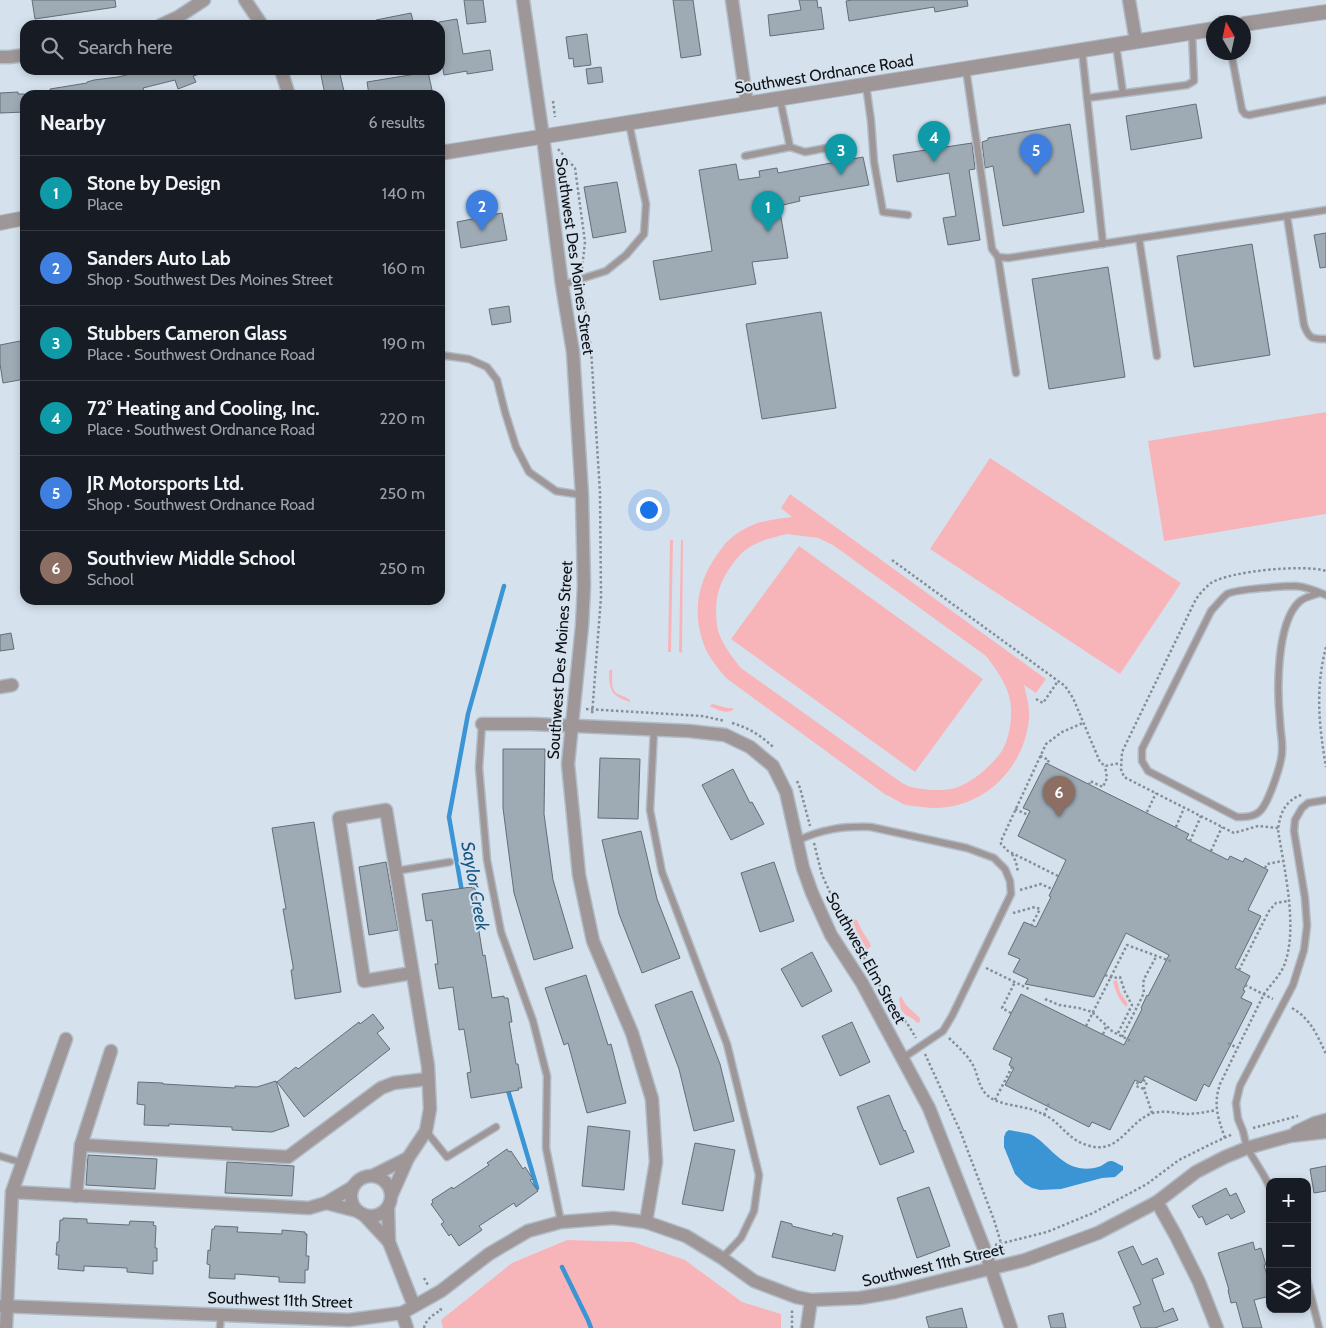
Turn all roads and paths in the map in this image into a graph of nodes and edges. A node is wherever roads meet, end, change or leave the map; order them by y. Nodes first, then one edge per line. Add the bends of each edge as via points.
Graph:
1 (204, 0) edge
2 (245, 0) edge
3 (523, 0) edge
4 (732, 0) edge
5 (1130, 0) edge
6 (1326, 12) edge
7 (172, 20) edge
8 (259, 20) edge
9 (1251, 23) edge
10 (1206, 30) edge
11 (1192, 32) junction
12 (1136, 41) junction
13 (1116, 44) junction
14 (1082, 50) junction
15 (20, 56) edge
16 (0, 57) edge
17 (1233, 60) edge
18 (966, 69) junction
19 (283, 75) edge
20 (866, 85) junction
21 (287, 90) edge
22 (1123, 93) junction
23 (1087, 98) junction
24 (780, 99) junction
25 (1326, 100) edge
26 (747, 104) junction
27 (629, 123) junction
28 (543, 137) junction
29 (837, 146) dead end
30 (790, 147) junction
31 (445, 152) edge
32 (745, 156) dead end
33 (1326, 210) edge
34 (908, 215) dead end
35 (1287, 216) junction
36 (20, 219) edge
37 (0, 222) edge
38 (1139, 238) junction
39 (1103, 244) junction
40 (998, 257) junction
41 (562, 286) junction
42 (1326, 339) edge
43 (445, 356) edge
44 (1156, 356) dead end
45 (1016, 373) dead end
46 (582, 495) junction
47 (892, 560) dead end
48 (1326, 571) edge
49 (1323, 594) edge
50 (1326, 647) edge
51 (1058, 681) junction
52 (1036, 698) dead end
53 (1083, 723) junction
54 (482, 724) joint
55 (572, 726) junction
56 (654, 730) junction
57 (1040, 756) junction
58 (1120, 763) junction
59 (1047, 764) dead end
60 (1105, 766) junction
61 (1326, 767) edge
62 (1089, 785) dead end
63 (1156, 793) junction
64 (1306, 794) dead end
65 (1326, 800) edge
66 (1184, 808) junction
67 (1015, 809) junction
68 (1147, 812) dead end
69 (1028, 815) dead end
70 (1201, 816) junction
71 (1176, 827) dead end
72 (1222, 827) junction
73 (1278, 828) junction
74 (797, 841) junction
75 (1190, 841) dead end
76 (1211, 851) dead end
77 (1283, 861) junction
78 (450, 862) dead end
79 (1265, 868) dead end
80 (396, 871) junction
81 (1058, 876) dead end
82 (1288, 901) junction
83 (1040, 909) junction
84 (1044, 911) dead end
85 (1007, 915) dead end
86 (1030, 928) dead end
87 (1116, 953) dead end
88 (1122, 956) junction
89 (1156, 956) junction
90 (1173, 962) dead end
91 (982, 966) dead end
92 (1240, 970) dead end
93 (412, 973) junction
94 (1105, 975) dead end
95 (1110, 977) junction
96 (1015, 982) junction
97 (1246, 985) dead end
98 (1031, 990) dead end
99 (1264, 994) junction
100 (1045, 999) dead end
101 (1273, 999) dead end
102 (1288, 1006) dead end
103 (1092, 1012) junction
104 (1011, 1013) dead end
105 (1086, 1026) dead end
106 (1106, 1027) junction
107 (1103, 1034) dead end
108 (1118, 1035) junction
109 (947, 1037) dead end
110 (1122, 1037) junction
111 (66, 1039) dead end
112 (1133, 1042) dead end
113 (1228, 1044) dead end
114 (1237, 1048) junction
115 (111, 1051) dead end
116 (1326, 1054) edge
117 (903, 1058) junction
118 (1012, 1067) dead end
119 (428, 1079) junction
120 (1143, 1080) dead end
121 (1138, 1082) dead end
122 (1144, 1089) junction
123 (995, 1100) junction
124 (1049, 1103) dead end
125 (1216, 1110) junction
126 (1152, 1113) junction
127 (1044, 1114) junction
128 (1298, 1115) dead end
129 (1326, 1120) edge
130 (496, 1127) dead end
131 (1243, 1130) junction
132 (426, 1131) junction
133 (1326, 1132) edge
134 (1290, 1136) junction
135 (1225, 1138) junction
136 (81, 1145) junction
137 (1247, 1148) junction
138 (0, 1156) edge
139 (408, 1158) junction
140 (22, 1163) junction
141 (374, 1175) junction
142 (1266, 1180) edge
143 (353, 1187) junction
144 (12, 1192) junction
145 (392, 1194) junction
146 (76, 1196) junction
147 (1157, 1202) junction
148 (326, 1203) junction
149 (388, 1208) junction
150 (360, 1213) junction
151 (561, 1222) junction
152 (646, 1222) junction
153 (389, 1242) junction
154 (984, 1248) junction
155 (722, 1258) junction
156 (991, 1268) junction
157 (1311, 1296) edge
158 (796, 1297) junction
159 (811, 1300) junction
160 (4, 1306) edge
161 (414, 1306) junction
162 (402, 1313) junction
163 (221, 1315) junction
164 (6, 1328) edge
165 (220, 1328) edge
166 (407, 1328) edge
167 (792, 1328) edge
168 (807, 1328) edge
169 (1011, 1328) edge
170 (1217, 1328) edge
171 (1319, 1328) edge

1 - 7 street
2 - 8 street
3 - 28 street, Southwest Des Moines Street
4 - 26 street
5 - 12 street
6 - 9 street
10 - 11 street, Southwest Ordnance Road
11 - 12 street, Southwest Ordnance Road
11 - 22 lane via 1194,81 1187,85
12 - 13 street, Southwest Ordnance Road
13 - 14 street, Southwest Ordnance Road
13 - 22 lane
14 - 18 street, Southwest Ordnance Road
14 - 23 lane
15 - 16 street
17 - 25 lane via 1245,114
18 - 20 street, Southwest Ordnance Road
18 - 40 lane via 992,249
19 - 21 street
20 - 24 street, Southwest Ordnance Road
20 - 34 lane via 874,162 884,212
22 - 23 lane
23 - 39 lane
24 - 26 street, Southwest Ordnance Road
24 - 30 lane
26 - 27 street, Southwest Ordnance Road
27 - 28 street, Southwest Ordnance Road
27 - 41 lane via 646,204 644,234 606,271
28 - 31 street, Southwest Ordnance Road
28 - 41 street, Southwest Des Moines Street
29 - 30 lane via 805,152
30 - 32 lane
33 - 35 lane
35 - 38 lane
35 - 42 lane via 1304,325 1308,335 1314,339
36 - 37 street
38 - 39 lane
38 - 44 lane
39 - 40 lane
40 - 45 lane
41 - 46 street, Southwest Des Moines Street via 573,352
43 - 46 lane via 469,359 487,367 496,380 516,447 529,472 556,491
46 - 55 street, Southwest Des Moines Street via 584,586
47 - 51 path
48 - 58 path via 1291,568 1241,573 1220,579 1204,589 1128,738
49 - 49 lane via 1297,586 1227,594 1211,611 1142,749 1142,761 1148,771 1237,817 1260,812 1277,775 1282,752 1279,719 1282,641 1291,614 1300,601
50 - 61 path via 1319,690
51 - 52 path via 1043,703
51 - 53 path via 1074,698
53 - 57 path via 1054,737
53 - 60 path via 1100,762
54 - 55 street, Southwest Elm Street
54 - 151 lane via 479,768 487,860 501,932 533,1020 547,1076 546,1148
55 - 56 street, Southwest Elm Street
55 - 152 street, Southwest Des Moines Street via 568,764 578,875 593,941 632,1033 652,1099 656,1162
56 - 74 street, Southwest Elm Street via 725,735 750,747 773,766 786,792
56 - 155 lane via 650,810 662,872 727,1044 759,1175 754,1211 741,1238
57 - 59 path via 1049,760
57 - 67 path
58 - 60 path
58 - 63 path via 1124,777
60 - 62 path via 1107,778 1103,787 1090,781
63 - 66 path
63 - 68 path
64 - 73 path via 1286,805
65 - 131 lane via 1308,803 1295,820 1307,926 1304,950 1293,985 1240,1086 1236,1103
66 - 70 path
66 - 71 path
67 - 69 path
67 - 81 path via 1001,844
70 - 72 path
70 - 75 path
72 - 73 path via 1234,833 1258,826
72 - 76 path
73 - 77 path
74 - 117 street, Southwest Elm Street via 812,893 831,934
74 - 117 lane via 832,828 870,827 967,848 994,858 1005,869 1011,894 952,1016 943,1031
77 - 79 path via 1267,864
77 - 82 path
78 - 80 lane
80 - 93 street
80 - 93 street via 386,810 338,818 364,981
82 - 92 path via 1276,903 1269,911
82 - 99 path via 1290,922 1285,964
83 - 84 path
83 - 85 path via 1035,907
83 - 86 path
87 - 88 path
88 - 89 path via 1127,944
88 - 95 path
89 - 90 path
89 - 110 path via 1144,979 1144,993
91 - 96 path
93 - 119 street
94 - 95 path
95 - 103 path
95 - 108 path via 1120,976 1132,1005
96 - 98 path
96 - 104 path via 1002,1008
97 - 99 path
99 - 101 path
99 - 114 path
100 - 103 path
102 - 116 path via 1315,1030
103 - 105 path
103 - 106 path
106 - 107 path
106 - 108 path
108 - 110 path
109 - 123 path via 970,1059 983,1091
110 - 112 path
111 - 140 street
113 - 114 path
114 - 125 path via 1222,1078
115 - 136 street
117 - 154 street, Southwest Elm Street via 929,1108
118 - 123 path
119 - 132 street via 430,1109
119 - 136 street via 381,1088 288,1157
120 - 122 path via 1147,1082
121 - 122 path via 1136,1086
122 - 126 path
123 - 127 path
124 - 127 path
125 - 126 path via 1187,1114
125 - 135 path
126 - 127 path via 1116,1141 1097,1147 1078,1142
128 - 131 path
129 - 134 street, Southwest 11th Street
130 - 132 lane via 447,1157
131 - 135 path
131 - 137 lane
132 - 139 street
133 - 134 street, Southwest 11th Street
134 - 137 street, Southwest 11th Street
135 - 154 path via 1179,1160 1147,1184 1094,1214 1047,1232
136 - 146 street
137 - 142 lane
137 - 147 street, Southwest 11th Street via 1196,1172
138 - 140 lane
139 - 141 street
139 - 145 street
140 - 144 street
141 - 143 street via 362,1178
141 - 145 street via 386,1181
143 - 148 street
143 - 150 street via 351,1200
144 - 146 street
144 - 160 street
145 - 149 street
146 - 148 street via 308,1208
147 - 156 street, Southwest 11th Street via 1098,1233 1025,1260
147 - 170 street via 1199,1282
148 - 150 street
149 - 150 street via 377,1216
149 - 153 street
150 - 153 street
151 - 152 street, Southwest 11th Street via 613,1218
151 - 161 street, Southwest 11th Street via 528,1231
152 - 155 street, Southwest 11th Street via 686,1236
153 - 161 street
154 - 156 street, Southwest Elm Street
155 - 158 street, Southwest 11th Street via 754,1281
156 - 159 street, Southwest 11th Street via 895,1292 860,1298
156 - 169 street, Southwest Elm Street
157 - 171 lane
158 - 159 street, Southwest 11th Street
158 - 167 path via 791,1311
159 - 168 street
160 - 163 street, Southwest 11th Street
160 - 164 street
161 - 162 street, Southwest 11th Street
162 - 163 street, Southwest 11th Street via 349,1320
162 - 166 street
163 - 165 lane

